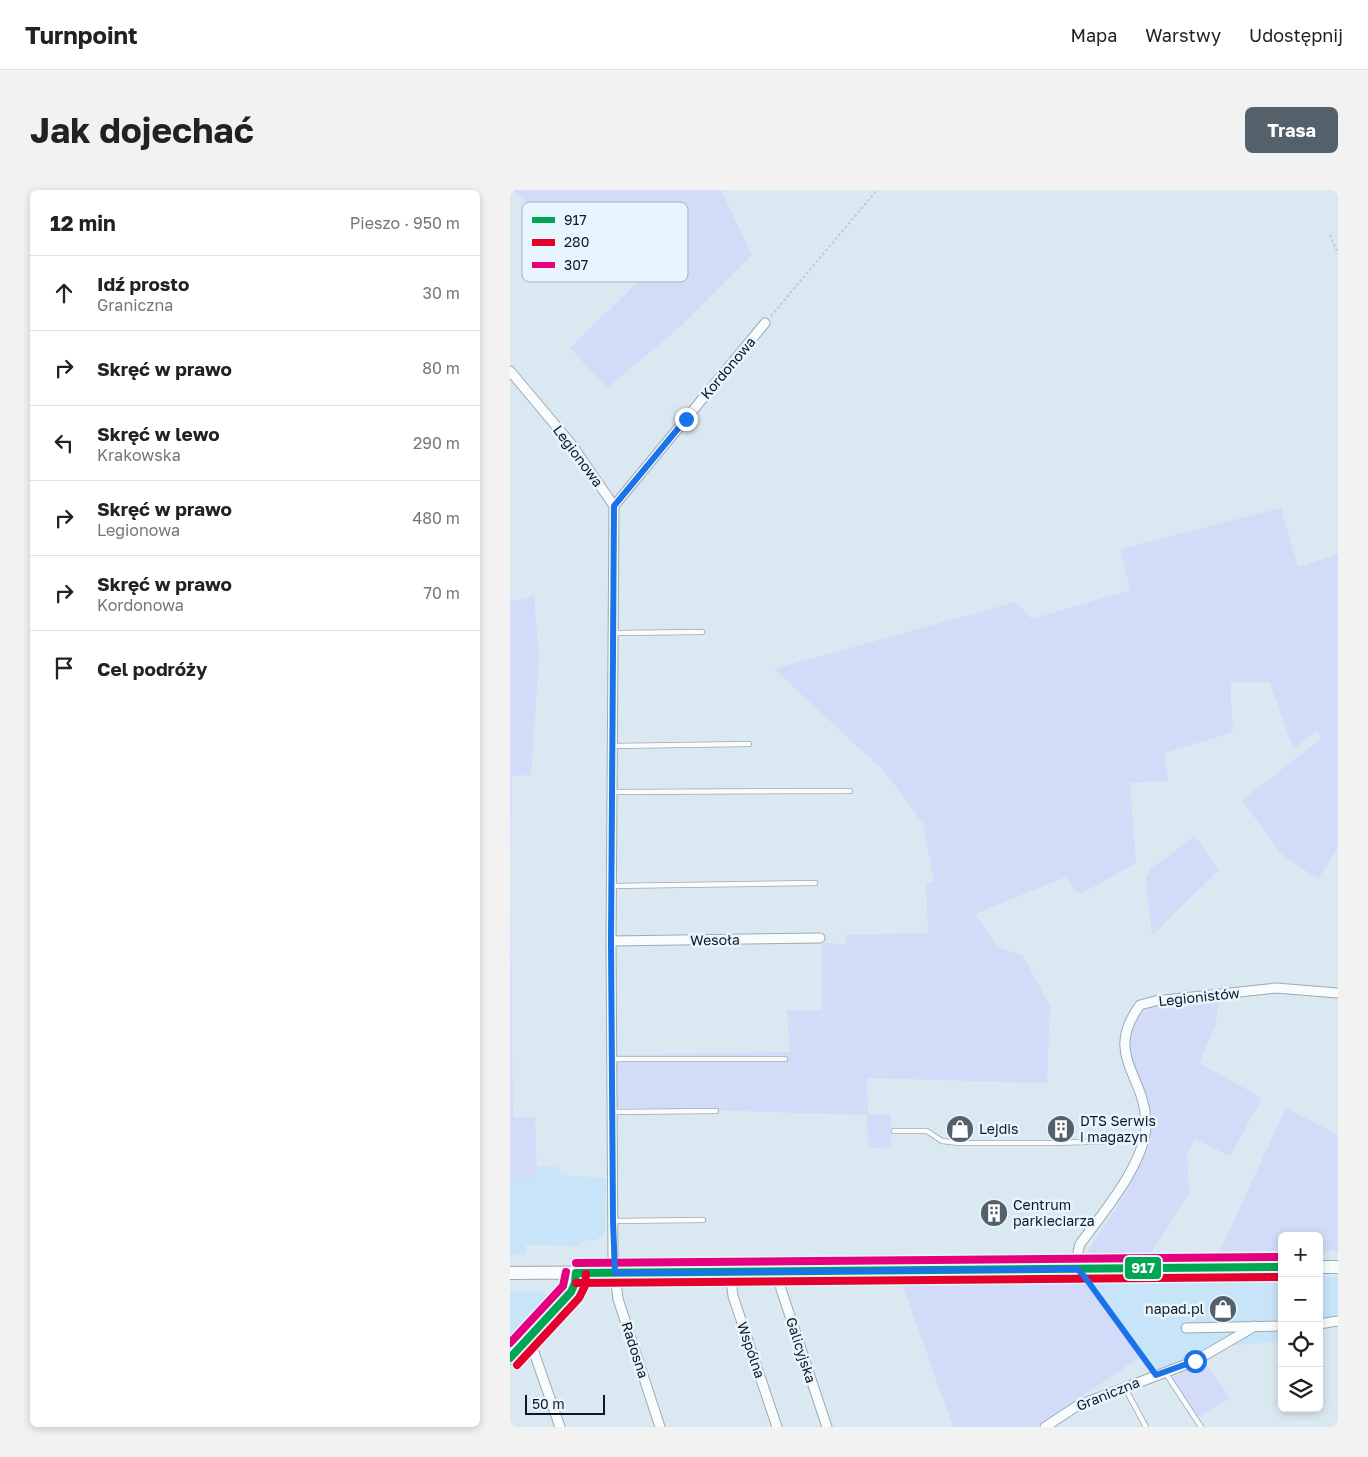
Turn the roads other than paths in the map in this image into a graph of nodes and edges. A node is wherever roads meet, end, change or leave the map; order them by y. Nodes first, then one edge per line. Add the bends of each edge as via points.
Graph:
1 (765, 323) road end
2 (510, 371) edge
3 (614, 506) junction
4 (702, 632) dead end
5 (613, 633) junction
6 (749, 744) dead end
7 (612, 746) junction
8 (850, 791) dead end
9 (612, 792) junction
10 (815, 883) dead end
11 (612, 886) junction
12 (820, 938) dead end
13 (611, 941) junction
14 (1338, 994) edge
15 (611, 1059) junction
16 (785, 1059) dead end
17 (716, 1110) dead end
18 (612, 1112) junction
19 (894, 1131) dead end
20 (1143, 1140) junction
21 (703, 1220) dead end
22 (613, 1221) junction
23 (1278, 1267) edge
24 (1323, 1267) edge
25 (1338, 1267) edge
26 (1077, 1269) junction
27 (730, 1272) junction
28 (779, 1272) junction
29 (510, 1273) edge
30 (576, 1273) junction
31 (615, 1273) junction
32 (1338, 1321) edge
33 (1323, 1323) edge
34 (1255, 1326) junction
35 (1278, 1326) edge
36 (1186, 1328) dead end
37 (529, 1338) junction
38 (510, 1358) edge
39 (1161, 1374) junction
40 (1124, 1387) junction
41 (560, 1427) edge
42 (660, 1427) edge
43 (777, 1427) edge
44 (827, 1427) edge
45 (1045, 1427) edge
46 (1146, 1427) edge
47 (1201, 1427) edge

1 - 3 street, Kordonowa
2 - 3 street, Legionowa via 572,445
3 - 5 street
4 - 5 lane
5 - 7 street
6 - 7 lane
7 - 9 street
8 - 9 lane
9 - 11 street
10 - 11 lane
11 - 13 street
12 - 13 street, Wesoła
13 - 15 street
14 - 20 street, Legionistów via 1276,988 1140,1005 1127,1027 1125,1044 1130,1072 1143,1098 1146,1120
15 - 16 lane
15 - 18 street
17 - 18 lane
18 - 22 street
19 - 20 lane via 927,1131 942,1141 959,1143
20 - 26 street, Legionistów via 1139,1156 1120,1188 1080,1244
21 - 22 lane
22 - 31 street
23 - 26 main road
24 - 25 main road
26 - 28 main road
27 - 28 main road
27 - 31 main road
27 - 43 street, Wspólna via 733,1296
28 - 44 street, Galicyjska via 781,1289
29 - 30 main road
30 - 31 main road
30 - 37 main road via 572,1292
31 - 42 street, Radosna via 618,1299
32 - 33 street
34 - 35 street
34 - 36 street
34 - 39 street, Graniczna via 1214,1351
37 - 38 main road
37 - 41 street
39 - 40 street, Graniczna
39 - 47 lane
40 - 45 street, Graniczna via 1077,1406
40 - 46 lane

